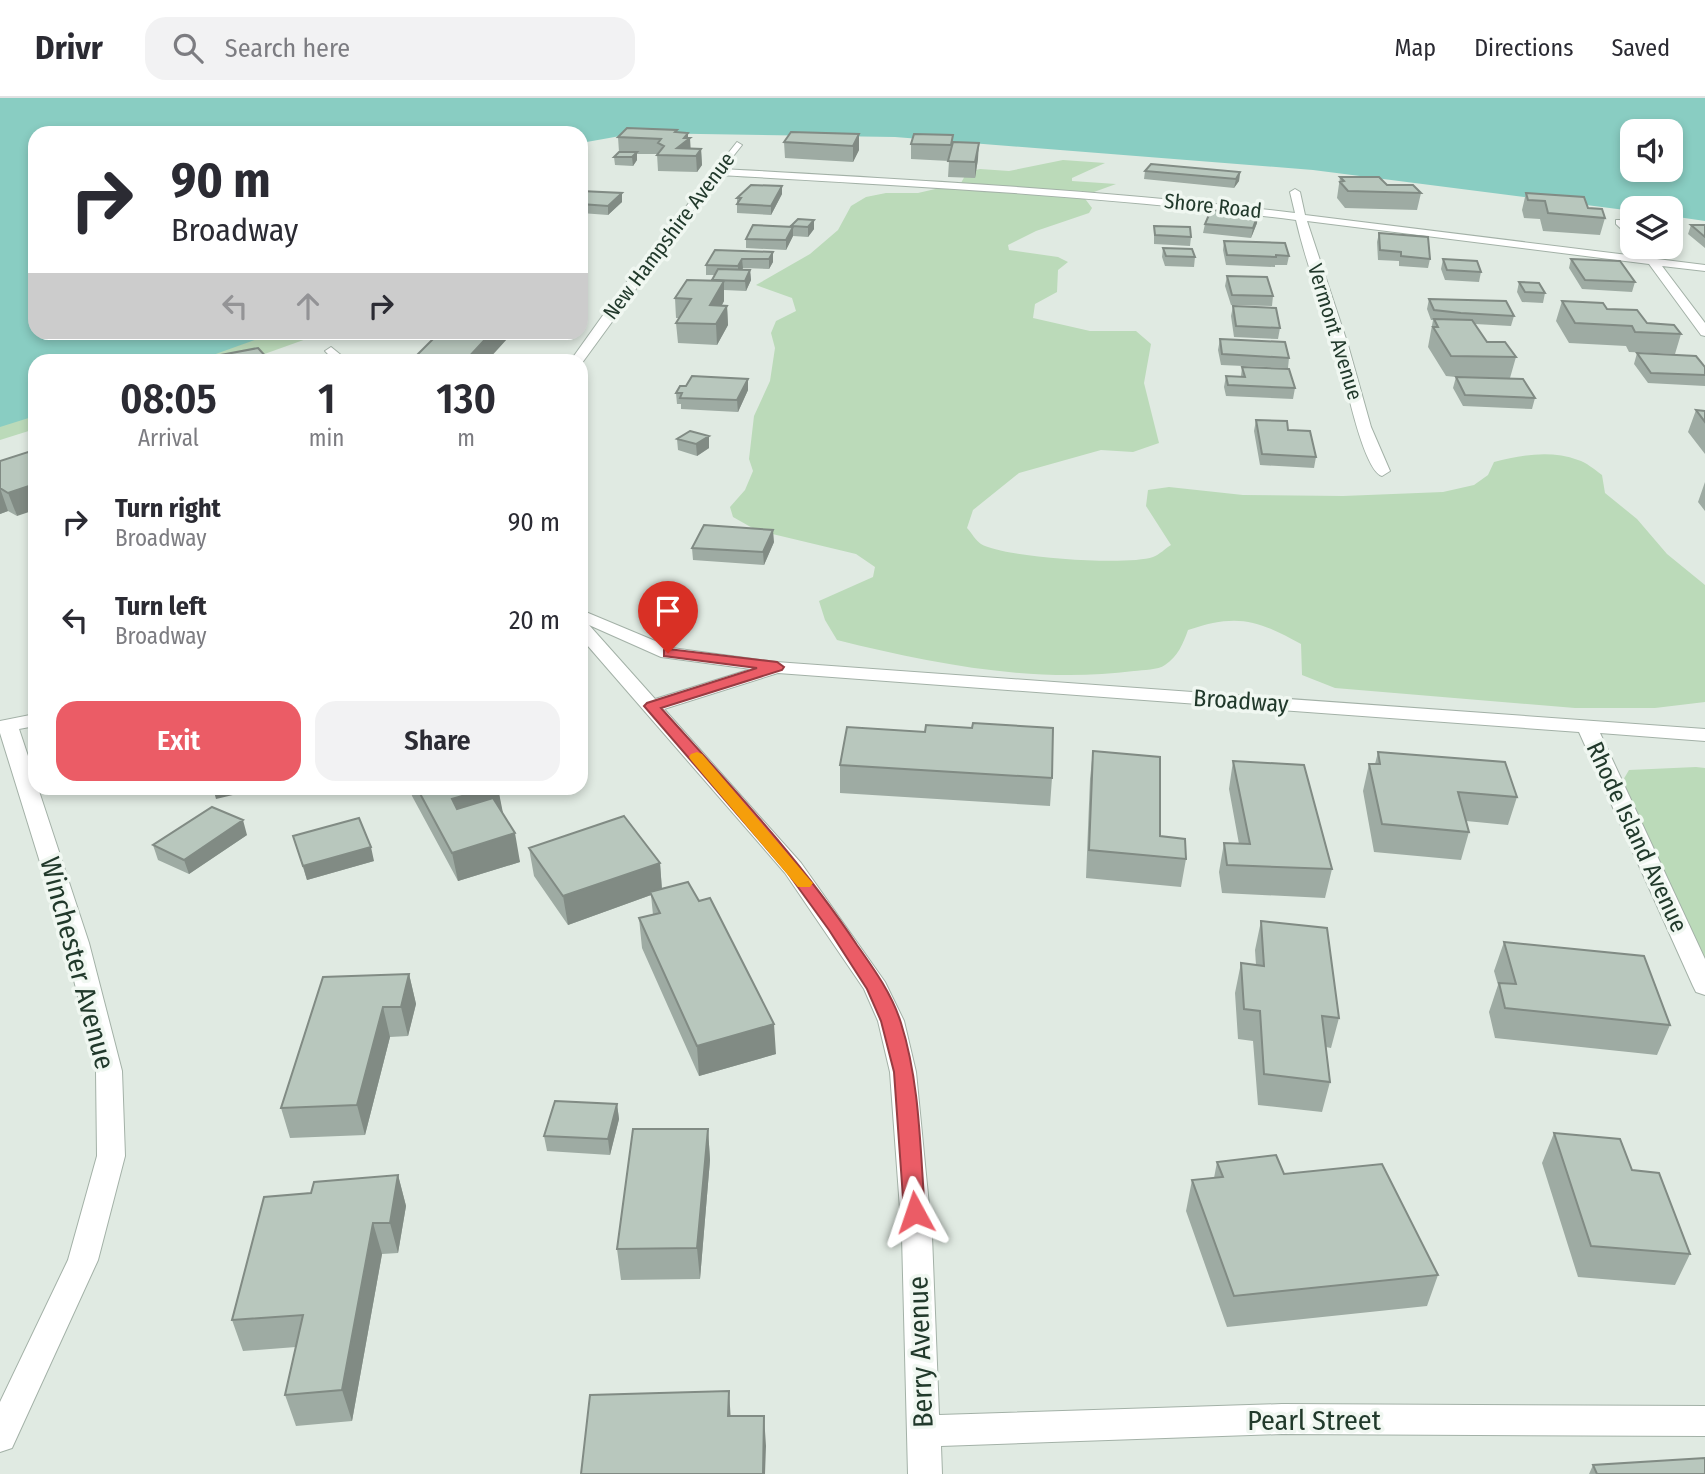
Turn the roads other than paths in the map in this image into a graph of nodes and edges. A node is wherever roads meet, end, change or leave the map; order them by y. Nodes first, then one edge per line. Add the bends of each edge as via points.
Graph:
1 (737, 145) dead end
2 (719, 173) junction
3 (1295, 192) dead end
4 (1302, 216) junction
5 (1653, 261) junction
6 (1705, 268) edge
7 (1705, 332) edge
8 (581, 354) edge
9 (1382, 471) dead end
10 (588, 618) edge
11 (588, 635) edge
12 (777, 667) junction
13 (652, 706) junction
14 (28, 721) edge
15 (4, 726) edge
16 (1587, 727) junction
17 (1705, 735) edge
18 (1705, 986) edge
19 (1705, 1421) edge
20 (923, 1431) junction
21 (0, 1437) edge
22 (925, 1474) edge

1 - 2 street, New Hampshire Avenue
2 - 4 street, Shore Road via 1038,190
2 - 8 street, New Hampshire Avenue
3 - 4 street, Vermont Avenue
4 - 5 street, Shore Road
4 - 9 street, Vermont Avenue via 1364,427
5 - 6 street, Shore Road
5 - 7 street
10 - 12 street, Broadway via 668,653
11 - 13 street, Berry Avenue
12 - 13 street, Broadway
12 - 16 street, Broadway
13 - 20 street, Berry Avenue via 793,868 876,988 891,1021 904,1072 916,1222
14 - 15 street
15 - 21 street, Winchester Avenue via 77,943 110,1071 111,1156 83,1260
16 - 17 street, Broadway
16 - 18 street, Rhode Island Avenue
19 - 20 street, Pearl Street via 1282,1419
20 - 22 street, Berry Avenue

